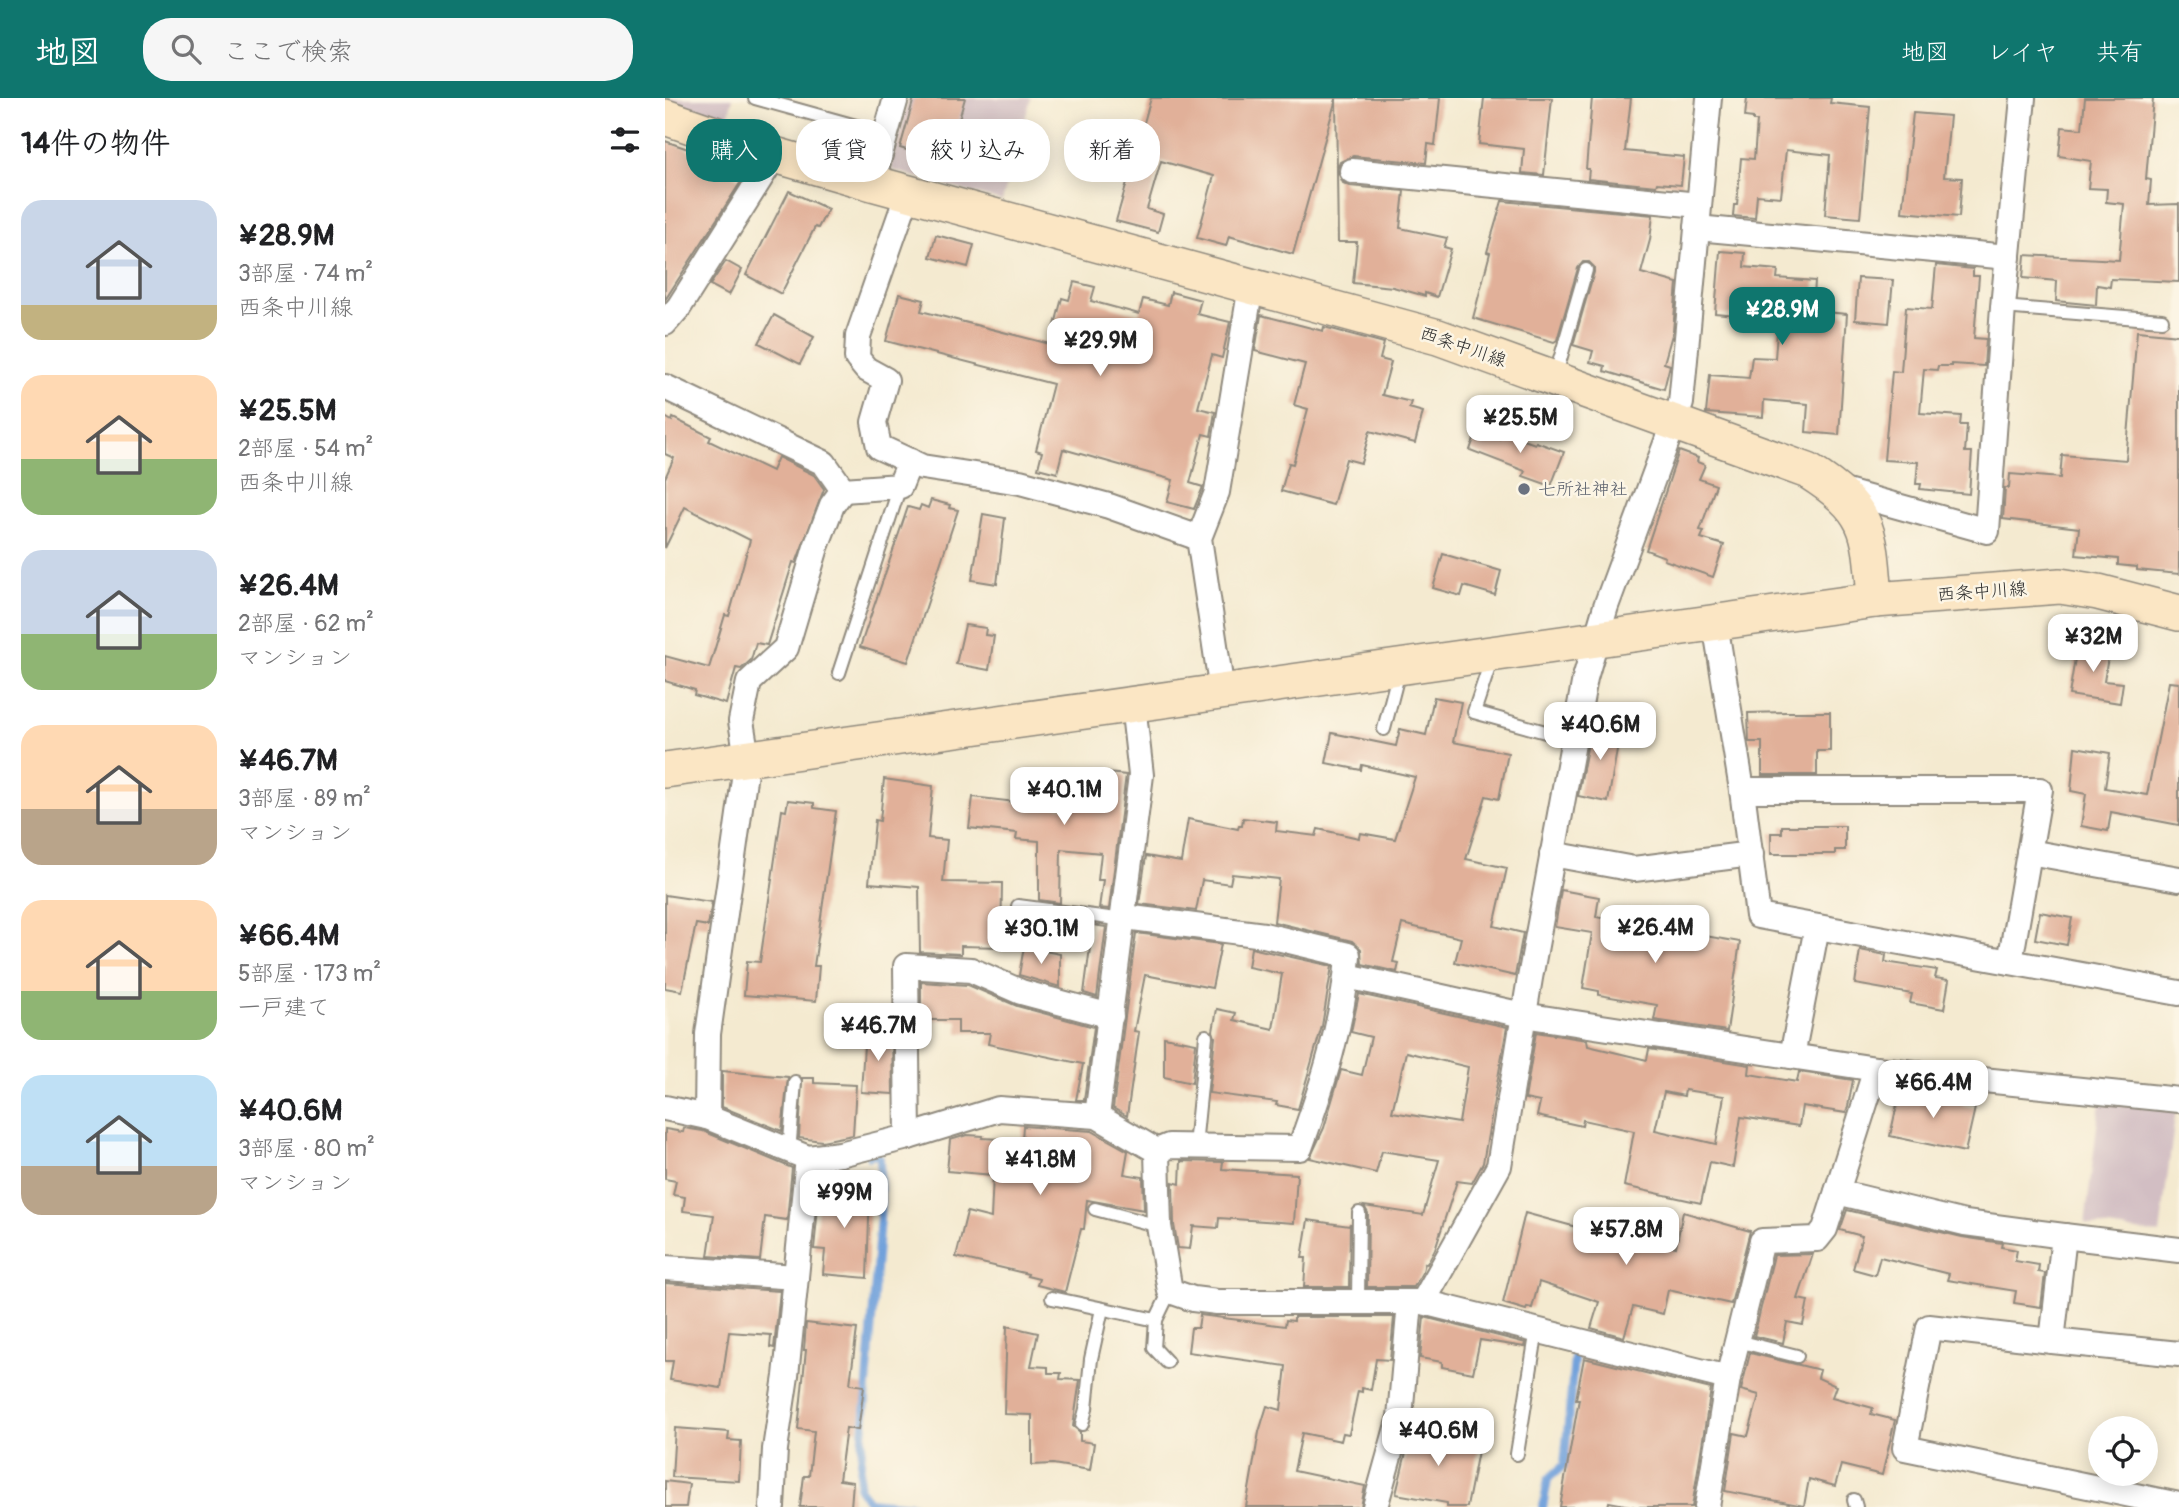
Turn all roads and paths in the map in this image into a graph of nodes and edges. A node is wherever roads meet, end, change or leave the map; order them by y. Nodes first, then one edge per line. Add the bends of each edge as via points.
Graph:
1 (755, 98) edge
2 (896, 98) edge
3 (1709, 98) edge
4 (2023, 98) edge
5 (669, 115) edge
6 (831, 119) edge
7 (890, 119) edge
8 (686, 121) edge
9 (782, 157) edge
10 (1352, 171) dead end
11 (758, 182) edge
12 (872, 183) joint
13 (908, 193) junction
14 (1698, 217) junction
15 (2008, 257) junction
16 (1586, 270) dead end
17 (1251, 286) junction
18 (2003, 307) junction
19 (2162, 320) dead end
20 (665, 323) edge
21 (1554, 379) junction
22 (665, 387) edge
23 (1674, 423) junction
24 (909, 461) junction
25 (899, 486) junction
26 (1836, 489) junction
27 (843, 490) junction
28 (1199, 538) junction
29 (1875, 600) junction
30 (2179, 613) edge
31 (1715, 623) junction
32 (1597, 638) junction
33 (1493, 654) junction
34 (1400, 667) junction
35 (839, 673) dead end
36 (1222, 692) junction
37 (1133, 704) junction
38 (1384, 729) dead end
39 (1574, 740) junction
40 (747, 758) junction
41 (665, 770) edge
42 (1742, 790) junction
43 (2029, 852) junction
44 (1552, 854) junction
45 (1751, 854) junction
46 (2179, 880) edge
47 (1018, 906) dead end
48 (1124, 918) junction
49 (1817, 927) junction
50 (2010, 962) junction
51 (1347, 976) junction
52 (2179, 993) edge
53 (1523, 1015) junction
54 (1111, 1016) junction
55 (1206, 1036) dead end
56 (1792, 1056) junction
57 (1876, 1069) junction
58 (795, 1083) dead end
59 (2179, 1100) edge
60 (665, 1108) edge
61 (1097, 1116) junction
62 (707, 1117) junction
63 (908, 1137) junction
64 (1195, 1146) junction
65 (1157, 1151) junction
66 (798, 1155) junction
67 (1837, 1192) junction
68 (1095, 1209) dead end
69 (1359, 1213) dead end
70 (1159, 1226) junction
71 (2064, 1236) junction
72 (2179, 1250) edge
73 (665, 1268) edge
74 (796, 1277) junction
75 (1170, 1291) junction
76 (1052, 1298) dead end
77 (1358, 1300) junction
78 (1416, 1302) junction
79 (1102, 1309) junction
80 (1156, 1320) junction
81 (1537, 1329) junction
82 (1738, 1341) junction
83 (2052, 1341) junction
84 (2179, 1354) edge
85 (1797, 1356) dead end
86 (1167, 1362) dead end
87 (1728, 1378) junction
88 (1400, 1418) junction
89 (1082, 1424) dead end
90 (1480, 1431) dead end
91 (1517, 1454) dead end
92 (2179, 1504) edge
93 (772, 1507) edge
94 (1375, 1507) edge
95 (1707, 1507) edge

1 - 6 lane
2 - 7 street
3 - 14 street
4 - 15 street
5 - 8 main road, 西条中川線
9 - 12 main road, 西条中川線
10 - 14 street
11 - 20 street
12 - 13 main road, 西条中川線
13 - 17 main road, 西条中川線
13 - 24 street via 858,336 857,358 886,380 874,422 879,447
14 - 15 street
14 - 23 street via 1681,403
15 - 18 street
16 - 21 lane
17 - 21 main road, 西条中川線 via 1438,337
17 - 28 street via 1217,492
18 - 19 lane
18 - 26 street via 1987,531
21 - 23 main road, 西条中川線
22 - 27 street via 824,463
23 - 26 main road, 西条中川線 via 1808,471
23 - 32 street
24 - 25 street
24 - 28 street via 1097,502
25 - 27 street
25 - 35 lane
26 - 29 main road, 西条中川線 via 1861,517 1871,548
27 - 40 street via 832,505 786,648 749,682 741,721
28 - 36 street
29 - 30 main road, 西条中川線 via 2060,586
29 - 31 main road
31 - 32 main road
31 - 42 street
32 - 33 main road
32 - 39 street
33 - 34 main road
33 - 39 lane via 1474,712
34 - 36 main road
34 - 38 lane
36 - 37 main road
37 - 40 main road
37 - 48 street via 1142,775
39 - 44 street
40 - 41 main road
40 - 62 street via 708,1034
42 - 43 street via 2040,790
42 - 45 street
43 - 46 street
43 - 50 street
44 - 45 street via 1634,869
44 - 53 street
45 - 49 street via 1758,916
47 - 48 lane
48 - 51 street via 1264,935 1348,955
48 - 54 street
49 - 50 street
49 - 56 street
50 - 52 street
51 - 53 street
51 - 64 street via 1324,1083 1300,1148
53 - 56 street
53 - 78 street via 1499,1166
54 - 61 street
54 - 63 street via 1021,992 971,970 907,966
55 - 64 lane
56 - 57 street
57 - 59 street
57 - 67 street
58 - 66 lane
60 - 62 street
61 - 63 street via 999,1109
61 - 65 street
62 - 66 street
63 - 66 street via 840,1154
64 - 65 street
65 - 70 street
66 - 74 street
67 - 71 street via 1965,1223
67 - 82 street via 1817,1239 1762,1241
68 - 70 lane
69 - 77 lane
70 - 75 street
71 - 72 street
71 - 83 street
73 - 74 street
74 - 93 street
75 - 77 street via 1217,1302
75 - 80 lane
76 - 79 lane
77 - 78 street
78 - 81 street
78 - 88 street
79 - 80 lane
79 - 89 lane
80 - 86 lane via 1154,1348
81 - 87 street
81 - 91 lane
82 - 85 lane
82 - 87 street
83 - 84 street
83 - 92 street via 1929,1327 1905,1448
87 - 95 street
88 - 90 lane
88 - 94 street

